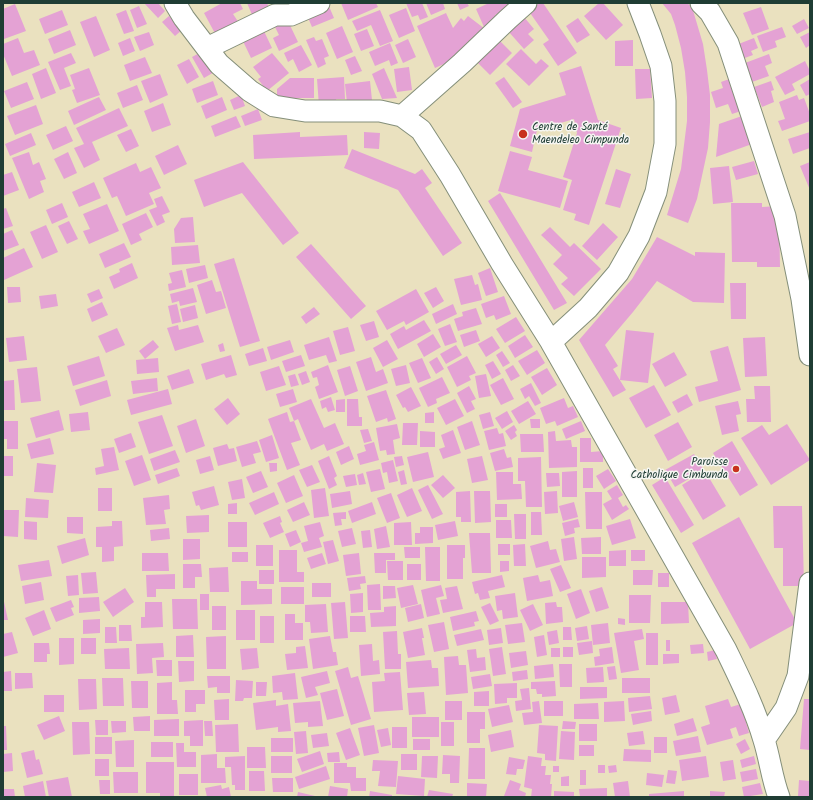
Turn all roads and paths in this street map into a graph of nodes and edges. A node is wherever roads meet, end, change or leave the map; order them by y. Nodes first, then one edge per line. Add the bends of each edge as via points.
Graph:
1 (175, 3) edge
2 (319, 3) edge
3 (526, 3) edge
4 (638, 3) edge
5 (701, 3) edge
6 (207, 48) junction
7 (402, 116) junction
8 (551, 342) junction
9 (810, 355) edge
10 (810, 583) edge
11 (764, 740) junction
12 (779, 797) edge

1 - 6 street
2 - 6 street via 291,15 275,15
3 - 7 street
4 - 8 street via 661,66 665,101 665,144 656,192 639,236 618,273 588,308
5 - 9 street via 710,12 728,43 783,209 802,299
6 - 7 street via 219,64 250,91 274,106 304,111 380,112
7 - 8 street via 420,130 450,175
8 - 11 street via 726,650 746,691
10 - 11 street via 798,676 786,708
11 - 12 street

